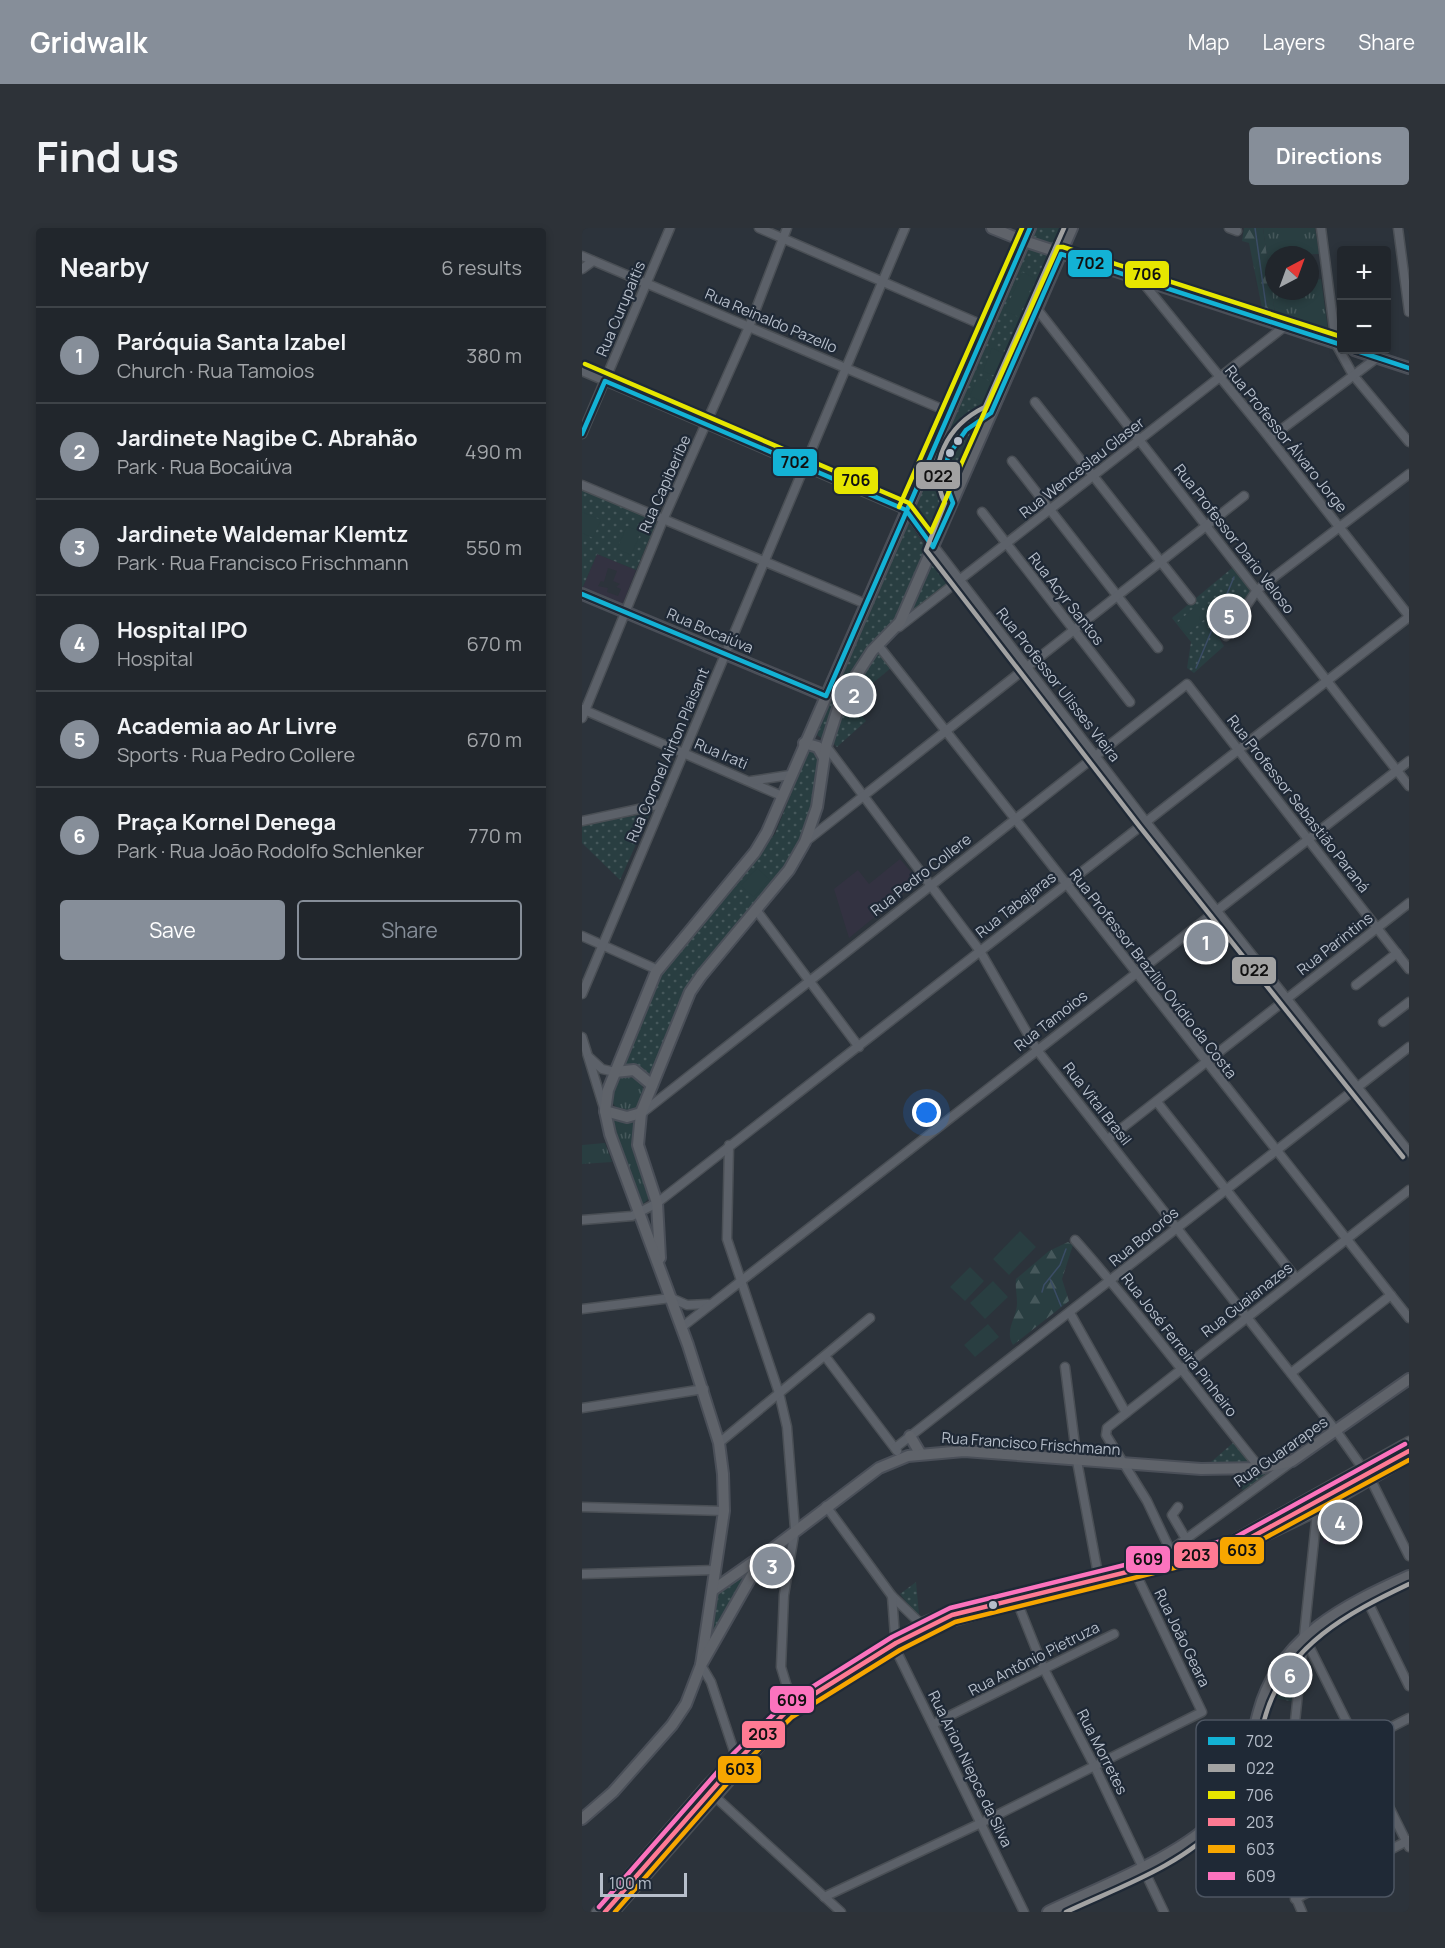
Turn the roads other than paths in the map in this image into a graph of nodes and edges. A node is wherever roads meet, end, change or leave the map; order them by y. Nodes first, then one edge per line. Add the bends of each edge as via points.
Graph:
1 (670, 228) edge
2 (759, 228) edge
3 (787, 228) edge
4 (905, 228) edge
5 (992, 228) edge
6 (1030, 228) edge
7 (1072, 228) edge
8 (1321, 228) edge
9 (1398, 228) edge
10 (783, 238) junction
11 (1024, 241) junction
12 (1405, 253) edge
13 (1061, 254) junction
14 (582, 256) edge
15 (594, 261) junction
16 (582, 269) edge
17 (1140, 279) junction
18 (883, 281) junction
19 (646, 283) junction
20 (1037, 309) junction
21 (1409, 312) edge
22 (749, 327) junction
23 (987, 327) junction
24 (1284, 327) junction
25 (1337, 331) edge
26 (1337, 343) edge
27 (1344, 354) edge
28 (1368, 354) edge
29 (1378, 357) junction
30 (847, 368) junction
31 (1409, 368) edge
32 (582, 371) edge
33 (1353, 375) junction
34 (1220, 378) junction
35 (605, 381) junction
36 (1035, 402) dead end
37 (950, 412) junction
38 (707, 424) junction
39 (582, 434) edge
40 (1270, 438) junction
41 (1139, 440) junction
42 (1409, 442) edge
43 (1012, 461) dead end
44 (806, 466) junction
45 (1409, 474) edge
46 (1093, 477) junction
47 (582, 485) edge
48 (1244, 496) dead end
49 (906, 510) junction
50 (1050, 510) junction
51 (982, 512) dead end
52 (663, 520) junction
53 (1207, 527) junction
54 (1340, 527) junction
55 (1007, 545) junction
56 (933, 547) junction
57 (765, 561) junction
58 (1161, 563) junction
59 (960, 582) junction
60 (1257, 590) junction
61 (582, 594) edge
62 (1117, 597) junction
63 (1191, 600) dead end
64 (866, 604) junction
65 (625, 612) junction
66 (1409, 617) edge
67 (896, 629) junction
68 (1073, 632) junction
69 (1226, 636) dead end
70 (878, 645) junction
71 (1158, 648) dead end
72 (725, 654) junction
73 (1028, 667) junction
74 (1327, 680) junction
75 (1187, 684) joint
76 (826, 696) junction
77 (1130, 702) dead end
78 (583, 713) edge
79 (812, 728) junction
80 (946, 732) junction
81 (804, 743) junction
82 (1239, 749) junction
83 (824, 751) junction
84 (684, 752) junction
85 (1094, 754) junction
86 (1409, 761) edge
87 (1397, 770) junction
88 (790, 775) junction
89 (751, 781) junction
90 (1409, 786) edge
91 (782, 796) junction
92 (864, 796) junction
93 (662, 804) junction
94 (1015, 818) junction
95 (582, 821) edge
96 (1146, 822) junction
97 (1309, 839) junction
98 (805, 842) junction
99 (931, 884) junction
100 (1066, 884) junction
101 (1409, 903) edge
102 (1216, 910) junction
103 (757, 911) junction
104 (1377, 928) junction
105 (582, 936) edge
106 (602, 945) junction
107 (980, 951) junction
108 (1397, 953) junction
109 (1409, 969) edge
110 (658, 970) junction
111 (1135, 973) junction
112 (808, 981) junction
113 (1356, 984) dead end
114 (582, 994) edge
115 (1288, 998) junction
116 (1409, 1002) edge
117 (1383, 1022) dead end
118 (582, 1037) edge
119 (859, 1047) junction
120 (1409, 1047) edge
121 (1037, 1050) junction
122 (588, 1055) junction
123 (1206, 1063) junction
124 (615, 1072) junction
125 (652, 1085) junction
126 (1358, 1086) junction
127 (671, 1088) junction
128 (1157, 1102) junction
129 (605, 1111) junction
130 (641, 1113) junction
131 (1108, 1139) junction
132 (729, 1145) junction
133 (1276, 1152) junction
134 (1409, 1152) edge
135 (1228, 1190) junction
136 (1409, 1190) edge
137 (657, 1203) junction
138 (639, 1213) junction
139 (582, 1220) edge
140 (1177, 1227) junction
141 (1347, 1239) junction
142 (1075, 1240) dead end
143 (661, 1270) junction
144 (1296, 1278) junction
145 (739, 1281) junction
146 (1112, 1281) junction
147 (1391, 1295) junction
148 (671, 1298) junction
149 (710, 1304) junction
150 (582, 1309) edge
151 (1070, 1312) junction
152 (1247, 1317) junction
153 (870, 1318) dead end
154 (1409, 1318) edge
155 (682, 1327) junction
156 (825, 1356) junction
157 (1065, 1367) dead end
158 (1180, 1370) junction
159 (1291, 1373) junction
160 (1409, 1379) edge
161 (704, 1389) junction
162 (779, 1393) junction
163 (582, 1408) edge
164 (1126, 1413) junction
165 (1337, 1432) junction
166 (910, 1436) junction
167 (1409, 1441) edge
168 (719, 1443) junction
169 (897, 1453) junction
170 (920, 1453) junction
171 (1409, 1458) edge
172 (1077, 1461) junction
173 (1292, 1461) junction
174 (1123, 1465) junction
175 (1363, 1467) junction
176 (1260, 1468) junction
177 (1371, 1480) junction
178 (826, 1506) junction
179 (582, 1507) edge
180 (1178, 1507) dead end
181 (724, 1511) junction
182 (1317, 1512) junction
183 (795, 1529) junction
184 (1186, 1539) junction
185 (1172, 1553) junction
186 (763, 1556) junction
187 (1409, 1556) edge
188 (715, 1570) junction
189 (582, 1574) edge
190 (1098, 1574) junction
191 (1137, 1576) junction
192 (1409, 1576) edge
193 (713, 1590) junction
194 (892, 1596) junction
195 (1365, 1596) junction
196 (1018, 1604) junction
197 (920, 1623) junction
198 (1114, 1634) dead end
199 (1304, 1636) junction
200 (896, 1637) junction
201 (896, 1650) junction
202 (701, 1665) junction
203 (1044, 1669) junction
204 (1409, 1686) edge
205 (791, 1700) junction
206 (1409, 1718) edge
207 (1258, 1720) edge
208 (1295, 1720) edge
209 (1346, 1720) edge
210 (933, 1725) junction
211 (1394, 1726) edge
212 (735, 1754) junction
213 (1094, 1765) junction
214 (706, 1785) junction
215 (715, 1797) junction
216 (694, 1799) junction
217 (707, 1806) junction
218 (1394, 1815) edge
219 (582, 1819) edge
220 (981, 1823) junction
221 (1196, 1837) edge
222 (1408, 1843) edge
223 (1394, 1850) edge
224 (1143, 1866) junction
225 (824, 1897) junction
226 (1299, 1897) edge
227 (1295, 1899) joint
228 (596, 1912) edge
229 (615, 1912) edge
230 (841, 1912) edge
231 (1024, 1912) edge
232 (1048, 1912) edge
233 (1164, 1912) edge
234 (1302, 1912) edge

1 - 19 street, Rua Curupaitis
2 - 10 street
3 - 10 street, Rua Capiberibe
4 - 18 street, Rua Coronel Airton Plaisant
5 - 11 main road
6 - 11 main road
7 - 13 main road
8 - 25 street
9 - 12 street
10 - 18 street
10 - 22 street, Rua Capiberibe
11 - 13 main road
11 - 23 main road
12 - 21 street
13 - 17 main road
13 - 20 main road
14 - 15 street, Rua Reinaldo Pazello
15 - 16 street
15 - 19 street, Rua Reinaldo Pazello
17 - 24 main road
17 - 34 street, Rua Professor Álvaro Jorge
18 - 23 street
18 - 30 street, Rua Coronel Airton Plaisant
19 - 22 street, Rua Reinaldo Pazello
19 - 35 street, Rua Curupaitis
20 - 41 street, Rua Professor Dario Veloso
20 - 56 main road
22 - 30 street, Rua Reinaldo Pazello
22 - 38 street, Rua Capiberibe
23 - 37 main road
24 - 26 main road
24 - 34 street, Rua Wenceslau Glaser
27 - 33 street
28 - 29 main road
29 - 31 main road
29 - 33 street
30 - 37 street, Rua Reinaldo Pazello
30 - 44 street, Rua Coronel Airton Plaisant
32 - 35 street
33 - 40 street
33 - 42 street
34 - 40 street, Rua Professor Álvaro Jorge
34 - 41 street, Rua Wenceslau Glaser
35 - 38 street
35 - 39 street, Rua Curupaitis
36 - 46 street
37 - 49 main road
38 - 44 street
38 - 52 street, Rua Capiberibe
40 - 54 street, Rua Professor Álvaro Jorge
41 - 46 street, Rua Wenceslau Glaser
41 - 53 street, Rua Professor Dario Veloso
43 - 50 street
44 - 49 street
44 - 57 street, Rua Coronel Airton Plaisant
45 - 54 street
46 - 50 street, Rua Wenceslau Glaser
46 - 58 street
47 - 52 street
48 - 53 street
49 - 56 street, Rua Professor Ulisses Vieira
49 - 64 main road
50 - 55 street, Rua Wenceslau Glaser
50 - 62 street
51 - 55 street, Rua Acyr Santos
52 - 57 street
52 - 65 street, Rua Capiberibe
53 - 58 street
53 - 60 street, Rua Professor Dario Veloso
54 - 60 street
54 - 66 street, Rua Professor Álvaro Jorge
55 - 59 street, Rua Wenceslau Glaser
55 - 68 street, Rua Acyr Santos
56 - 59 street, Rua Professor Ulisses Vieira
56 - 67 main road
57 - 64 street
57 - 72 street, Rua Coronel Airton Plaisant
58 - 62 street
58 - 63 street
59 - 67 street, Rua Wenceslau Glaser
59 - 73 street, Rua Professor Ulisses Vieira
60 - 69 street
60 - 74 street, Rua Professor Dario Veloso
61 - 65 main road, Rua Bocaiúva
62 - 68 street
62 - 71 street
64 - 76 main road
65 - 72 main road, Rua Bocaiúva
65 - 78 street, Rua Capiberibe
66 - 74 street, Rua Tabajaras
67 - 70 main road
68 - 73 street
68 - 77 street, Rua Acyr Santos
70 - 80 street, Rua Professor Brazílio Ovídio da Costa
70 - 83 main road via 841,699
72 - 76 main road, Rua Bocaiúva
72 - 84 street, Rua Coronel Airton Plaisant
73 - 80 street
73 - 85 street, Rua Professor Ulisses Vieira
74 - 82 street, Rua Tabajaras
74 - 87 street, Rua Professor Dario Veloso
75 - 82 street, Rua Professor Sebastião Paraná
75 - 85 street, Rua Pedro Collere
76 - 79 main road
78 - 84 street, Rua Irati
79 - 81 main road
79 - 83 main road
80 - 92 street
80 - 94 street, Rua Professor Brazílio Ovídio da Costa
81 - 83 main road
81 - 88 main road
82 - 96 street, Rua Tabajaras
82 - 97 street, Rua Professor Sebastião Paraná
83 - 92 street, Rua Vital Brasil
83 - 98 main road via 817,807
84 - 89 street, Rua Irati
84 - 93 street, Rua Coronel Airton Plaisant
85 - 94 street, Rua Pedro Collere
85 - 96 street, Rua Professor Ulisses Vieira
86 - 87 street, Rua Tamoios
87 - 90 street, Rua Professor Dario Veloso
87 - 97 street, Rua Tamoios
88 - 89 street, Rua Irati
88 - 91 main road
89 - 91 street, Rua Irati
91 - 110 main road via 755,852
92 - 98 street
92 - 99 street, Rua Vital Brasil
93 - 95 street
93 - 106 street, Rua Coronel Airton Plaisant
94 - 99 street, Rua Pedro Collere
94 - 100 street, Rua Professor Brazílio Ovídio da Costa
96 - 100 street, Rua Tabajaras
96 - 102 street, Rua Professor Ulisses Vieira
97 - 102 street, Rua Tamoios
97 - 104 street, Rua Professor Sebastião Paraná
98 - 103 main road
99 - 107 street, Rua Vital Brasil
99 - 112 street, Rua Pedro Collere
100 - 107 street, Rua Tabajaras
100 - 111 street, Rua Professor Brazílio Ovídio da Costa
101 - 104 street, Rua Parintins
102 - 111 street, Rua Tamoios
102 - 115 street, Rua Professor Ulisses Vieira
103 - 112 street
103 - 125 main road via 690,992
104 - 108 street, Rua Professor Sebastião Paraná
104 - 115 street, Rua Parintins
105 - 106 street
106 - 110 street
106 - 114 street, Rua Coronel Airton Plaisant
107 - 119 street, Rua Tabajaras
107 - 121 street, Rua Vital Brasil
108 - 109 street, Rua Professor Sebastião Paraná
108 - 113 street
110 - 124 main road
111 - 121 street, Rua Tamoios
111 - 123 street, Rua Professor Brazílio Ovídio da Costa
112 - 119 street
112 - 127 street, Rua Pedro Collere
115 - 123 street, Rua Parintins
115 - 126 street, Rua Professor Ulisses Vieira
116 - 117 street
118 - 122 street
119 - 132 street, Rua Tabajaras
120 - 126 street, Rua Bororós
121 - 131 street, Rua Vital Brasil
121 - 145 street, Rua Tamoios
122 - 124 street via 602,1069
122 - 129 street
123 - 128 street, Rua Parintins
123 - 133 street, Rua Professor Brazílio Ovídio da Costa
124 - 125 main road via 634,1070
124 - 129 main road
125 - 127 street via 661,1090
125 - 130 main road
126 - 133 street, Rua Bororós
126 - 134 street, Rua Professor Ulisses Vieira
127 - 130 street, Rua Pedro Collere
128 - 131 street, Rua Parintins
128 - 135 street
129 - 130 main road via 627,1117
129 - 138 main road
130 - 137 main road via 638,1145
131 - 140 street, Rua Vital Brasil
132 - 137 street, Rua Tabajaras
132 - 145 street via 727,1239
133 - 135 street, Rua Bororós
133 - 141 street, Rua Professor Brazílio Ovídio da Costa
135 - 140 street, Rua Bororós
135 - 144 street
136 - 141 street, Rua Guaianazes
137 - 138 street, Rua Tabajaras
137 - 143 main road
138 - 139 street
138 - 143 main road
140 - 146 street, Rua Bororós
140 - 152 street, Rua Vital Brasil
141 - 144 street, Rua Guaianazes
141 - 147 street, Rua Professor Brazílio Ovídio da Costa
142 - 146 street, Rua José Ferreira Pinheiro
143 - 148 main road
144 - 152 street, Rua Guaianazes
145 - 149 street, Rua Tamoios
145 - 162 street
146 - 151 street, Rua Bororós
146 - 158 street, Rua José Ferreira Pinheiro
147 - 154 street, Rua Professor Brazílio Ovídio da Costa
147 - 159 street
148 - 149 street via 687,1305
148 - 150 street
148 - 155 main road
149 - 155 street, Rua Tamoios
151 - 164 street
151 - 166 street, Rua Bororós
152 - 158 street, Rua Guaianazes
152 - 159 street, Rua Vital Brasil
153 - 156 street
155 - 161 main road
156 - 162 street
156 - 169 street
157 - 172 street
158 - 164 street, Rua Guaianazes
158 - 176 street, Rua José Ferreira Pinheiro
159 - 165 street, Rua Vital Brasil
160 - 165 main road, Rua Guararapes
161 - 163 street
161 - 168 main road
162 - 168 street
162 - 183 street via 787,1426
164 - 174 street, Rua Guaianazes via 1109,1425 1106,1435
165 - 173 main road, Rua Guararapes
165 - 175 street, Rua Vital Brasil
166 - 169 street, Rua Bororós
166 - 170 main road
167 - 175 street
168 - 181 main road
169 - 170 main road, Rua Francisco Frischmann
169 - 178 main road, Rua Francisco Frischmann
170 - 172 main road, Rua Francisco Frischmann via 964,1451
171 - 177 street
172 - 174 main road, Rua Francisco Frischmann
172 - 190 street
173 - 176 main road, Rua Francisco Frischmann
173 - 184 street, Rua Guararapes
174 - 176 main road, Rua Francisco Frischmann
174 - 185 street via 1147,1501
175 - 177 street, Rua Vital Brasil
175 - 185 street via 1232,1540
177 - 182 street
177 - 187 street, Rua Vital Brasil
178 - 183 main road, Rua Francisco Frischmann
178 - 194 street
179 - 181 street
180 - 184 street via 1172,1515
181 - 188 main road
182 - 191 street via 1235,1551
182 - 199 street
183 - 186 main road, Rua Francisco Frischmann
183 - 205 street via 784,1595 781,1667
184 - 185 street, Rua Guararapes
185 - 190 street
186 - 193 main road
186 - 202 main road, Rua Francisco Frischmann
188 - 189 street
188 - 193 main road
190 - 197 street via 950,1610
191 - 196 street
191 - 213 street, Rua João Geara via 1202,1712
192 - 195 main road
193 - 202 main road
194 - 197 street
194 - 200 street, Rua Arion Niepce da Silva
195 - 199 main road via 1332,1614
195 - 204 street
196 - 201 street via 948,1623
196 - 203 street, Rua Morretes
197 - 200 street
198 - 203 street, Rua Antônio Pietruza
199 - 207 main road via 1268,1684
199 - 208 street
199 - 209 street
200 - 201 street, Rua Arion Niepce da Silva
200 - 205 street
201 - 210 street, Rua Arion Niepce da Silva
201 - 215 street via 797,1711
202 - 212 street via 711,1682
202 - 219 main road, Rua Francisco Frischmann via 686,1704 672,1725 613,1791
203 - 210 street, Rua Antônio Pietruza
203 - 213 street, Rua Morretes
205 - 212 street
206 - 211 street
210 - 220 street, Rua Arion Niepce da Silva
212 - 214 street
213 - 220 street
213 - 224 street, Rua Morretes
214 - 215 street
214 - 216 street
215 - 217 street
215 - 225 street
216 - 217 street
216 - 228 street
217 - 229 street
218 - 222 street
220 - 225 street
220 - 231 street, Rua Arion Niepce da Silva
221 - 224 main road
222 - 223 street
224 - 232 main road
224 - 233 street, Rua Morretes
225 - 230 street
226 - 227 street
227 - 234 street

